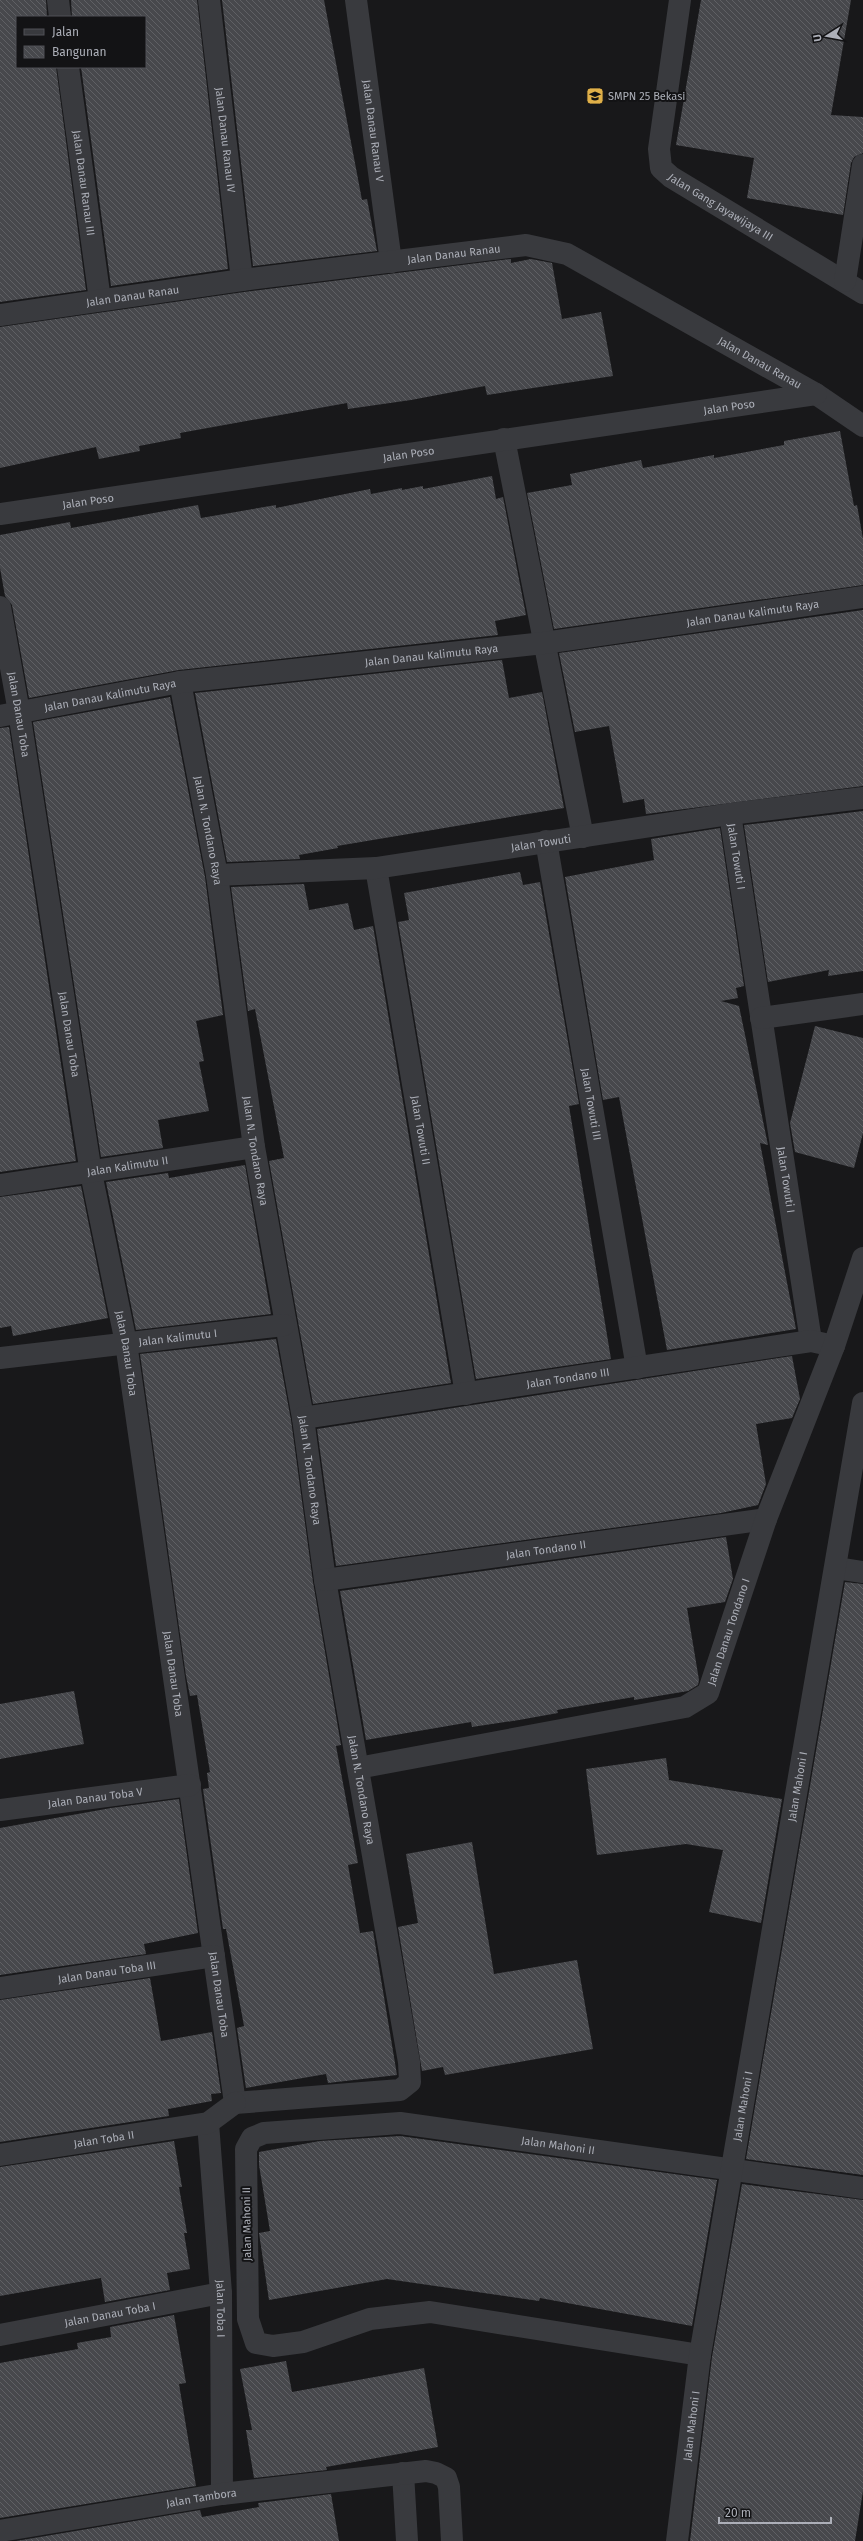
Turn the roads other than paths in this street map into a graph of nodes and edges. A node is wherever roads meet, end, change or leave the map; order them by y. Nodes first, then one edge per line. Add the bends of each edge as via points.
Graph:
1 (58, 0) edge
2 (209, 0) edge
3 (356, 0) edge
4 (680, 0) edge
5 (60, 16) edge
6 (68, 68) edge
7 (863, 165) edge
8 (391, 262) junction
9 (242, 280) junction
10 (845, 281) junction
11 (863, 293) edge
12 (100, 300) junction
13 (0, 315) edge
14 (816, 394) junction
15 (863, 426) edge
16 (504, 439) junction
17 (0, 514) edge
18 (863, 597) edge
19 (0, 607) edge
20 (544, 643) junction
21 (180, 682) junction
22 (9, 714) edge
23 (863, 798) edge
24 (730, 814) junction
25 (583, 837) junction
26 (546, 842) junction
27 (376, 868) junction
28 (217, 875) junction
29 (863, 1004) edge
30 (761, 1018) junction
31 (254, 1147) junction
32 (91, 1173) junction
33 (0, 1185) edge
34 (863, 1258) edge
35 (284, 1325) junction
36 (811, 1341) junction
37 (126, 1343) junction
38 (834, 1346) junction
39 (0, 1358) edge
40 (636, 1368) junction
41 (466, 1394) junction
42 (863, 1402) edge
43 (303, 1418) junction
44 (766, 1519) junction
45 (836, 1568) junction
46 (863, 1572) edge
47 (325, 1580) junction
48 (358, 1768) junction
49 (190, 1785) junction
50 (0, 1810) edge
51 (214, 1956) junction
52 (0, 1988) edge
53 (235, 2103) junction
54 (208, 2123) junction
55 (0, 2155) edge
56 (733, 2170) junction
57 (863, 2188) edge
58 (221, 2293) junction
59 (0, 2335) edge
60 (700, 2356) junction
61 (403, 2473) junction
62 (222, 2494) junction
63 (0, 2531) edge
64 (406, 2541) edge
65 (452, 2541) edge
66 (677, 2541) edge

1 - 5 street
2 - 9 street, Jalan Danau Ranau IV
3 - 8 street, Jalan Danau Ranau V
4 - 10 street, Jalan Gang Jayawijaya III via 659,149 661,168 670,177
6 - 12 street, Jalan Danau Ranau III
7 - 10 street
8 - 9 street, Jalan Danau Ranau
8 - 14 street, Jalan Danau Ranau via 526,244 567,254
9 - 12 street, Jalan Danau Ranau
10 - 11 street, Jalan Gang Jayawijaya III
12 - 13 street, Jalan Danau Ranau
14 - 15 street, Jalan Danau Ranau
14 - 16 street, Jalan Poso
16 - 17 street, Jalan Poso
16 - 20 street
18 - 20 street, Jalan Danau Kalimutu Raya
19 - 22 street, Jalan Danau Toba
20 - 21 street, Jalan Danau Kalimutu Raya
20 - 25 street
21 - 22 street, Jalan Danau Kalimutu Raya
21 - 28 street, Jalan N. Tondano Raya
22 - 32 street, Jalan Danau Toba
23 - 24 street, Jalan Towuti
24 - 25 street, Jalan Towuti
24 - 30 street, Jalan Towuti I
25 - 26 street, Jalan Towuti
26 - 27 street, Jalan Towuti
26 - 40 street, Jalan Towuti III
27 - 28 street, Jalan Towuti
27 - 41 street, Jalan Towuti II
28 - 31 street, Jalan N. Tondano Raya
29 - 30 street
30 - 36 street, Jalan Towuti I
31 - 32 street, Jalan Kalimutu II
31 - 35 street, Jalan N. Tondano Raya
32 - 33 street, Jalan Kalimutu II
32 - 37 street, Jalan Danau Toba
34 - 38 street, Jalan Danau Tondano I
35 - 37 street, Jalan Kalimutu I
35 - 43 street, Jalan N. Tondano Raya
36 - 38 street, Jalan Tondano III
36 - 40 street, Jalan Tondano III
37 - 39 street, Jalan Kalimutu I
37 - 49 street, Jalan Danau Toba
38 - 44 street, Jalan Danau Tondano I
40 - 41 street, Jalan Tondano III
41 - 43 street, Jalan Tondano III
42 - 45 street, Jalan Mahoni I
43 - 47 street, Jalan N. Tondano Raya
44 - 47 street, Jalan Tondano II
44 - 48 street, Jalan Danau Tondano I via 708,1693 685,1707
45 - 46 street
45 - 56 street, Jalan Mahoni I
47 - 48 street, Jalan N. Tondano Raya
48 - 53 street, Jalan N. Tondano Raya via 409,2062 410,2082 400,2090
49 - 50 street, Jalan Danau Toba V
49 - 51 street, Jalan Danau Toba
51 - 52 street, Jalan Danau Toba III
51 - 53 street, Jalan Danau Toba
53 - 54 street
54 - 55 street, Jalan Toba II
54 - 58 street, Jalan Toba I
56 - 57 street
56 - 60 street, Jalan Mahoni I
56 - 60 street, Jalan Mahoni II via 400,2123 264,2133 252,2138 246,2149 248,2319 256,2342 272,2346 303,2342 370,2319 430,2312
58 - 59 street, Jalan Danau Toba I
58 - 62 street, Jalan Toba I
60 - 66 street, Jalan Mahoni I
61 - 62 street, Jalan Tambora
61 - 64 street
61 - 65 street via 436,2472 446,2478 449,2487
62 - 63 street, Jalan Tambora

